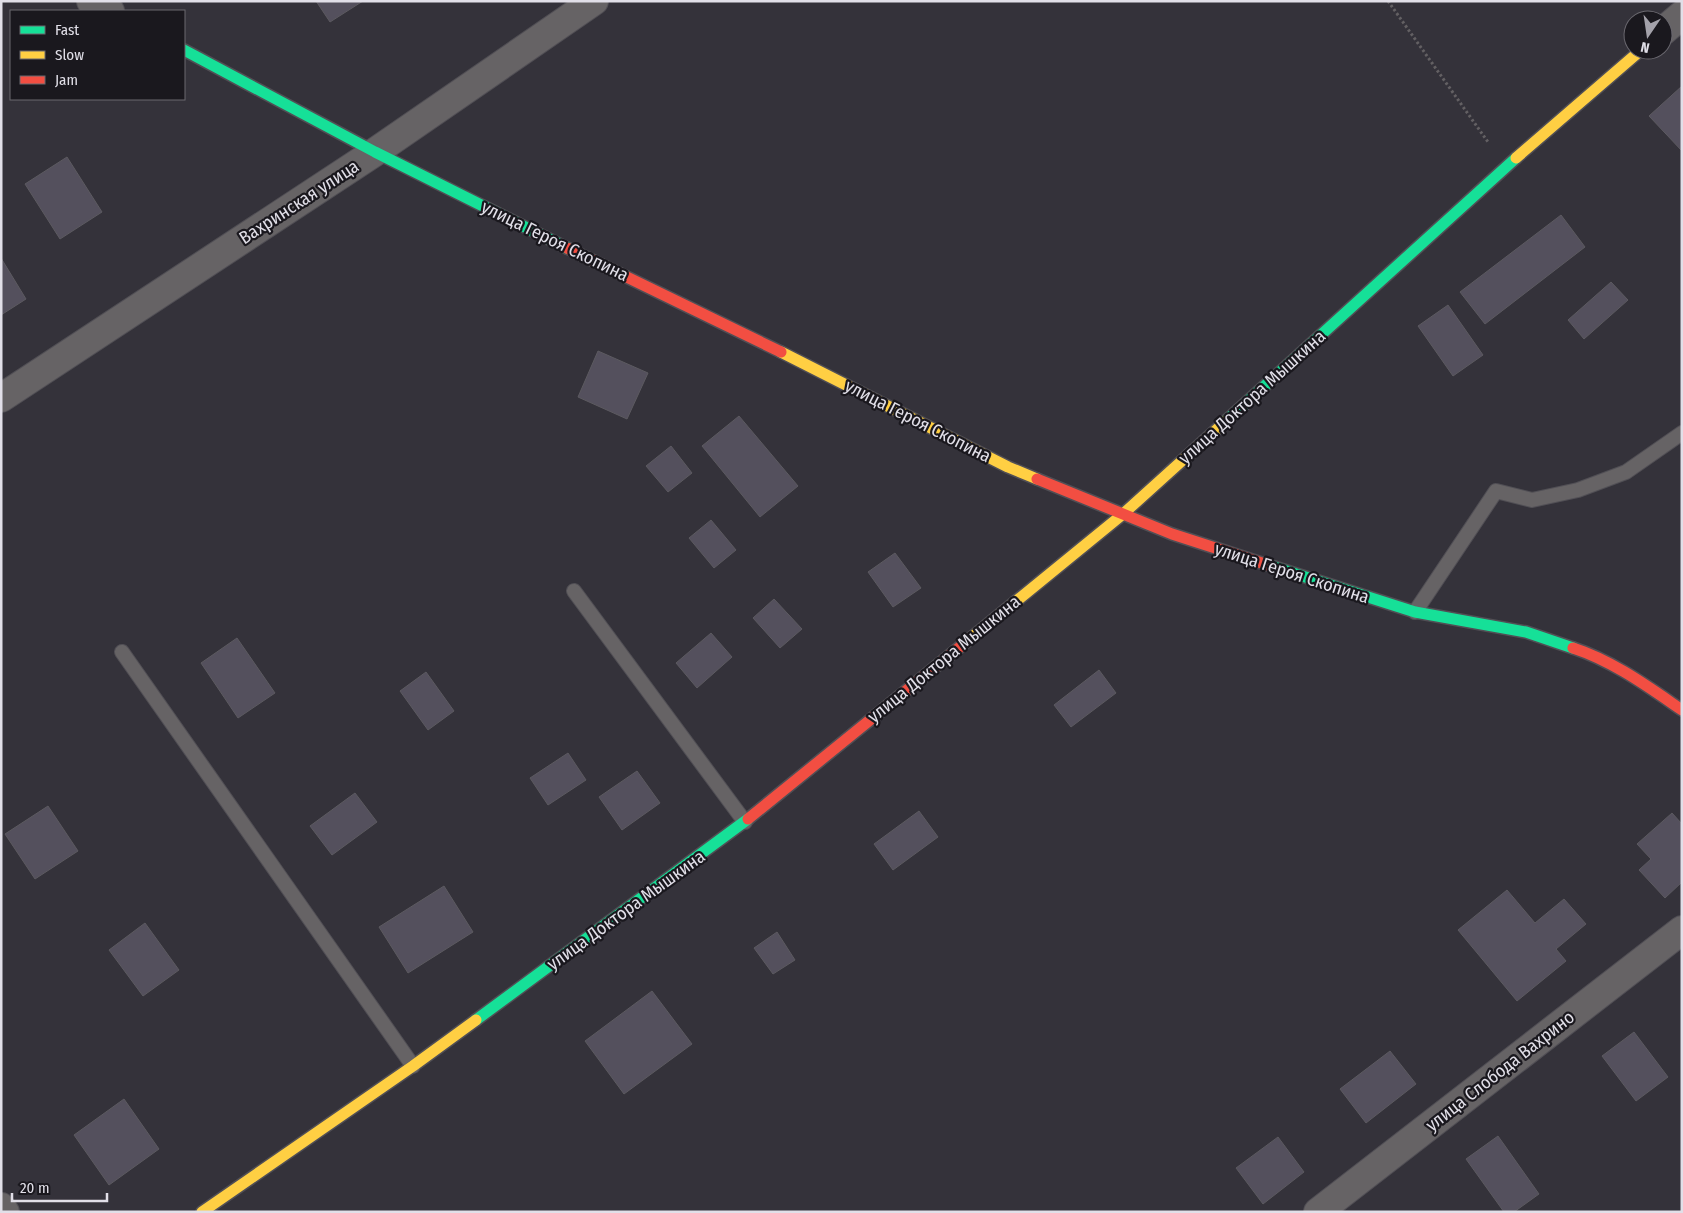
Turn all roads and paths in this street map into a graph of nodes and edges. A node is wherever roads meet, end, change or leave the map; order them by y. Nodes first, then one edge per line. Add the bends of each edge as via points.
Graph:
1 (91, 1) edge
2 (594, 1) edge
3 (1388, 1) edge
4 (108, 10) edge
5 (185, 51) edge
6 (1629, 60) edge
7 (375, 152) junction
8 (1506, 167) junction
9 (1, 398) edge
10 (1682, 434) edge
11 (1123, 514) junction
12 (574, 591) dead end
13 (1415, 612) junction
14 (122, 652) dead end
15 (1682, 710) edge
16 (744, 822) junction
17 (1682, 930) edge
18 (413, 1066) junction
19 (1, 1207) edge
20 (5, 1212) edge
21 (202, 1212) edge
22 (1318, 1212) edge

1 - 4 street
2 - 7 street, Вахринская улица
3 - 8 path
5 - 7 street, улица Героя Скопина
6 - 8 street, улица Доктора Мышкина
7 - 9 street, Вахринская улица
7 - 11 street, улица Героя Скопина via 1008,467
8 - 11 street, улица Доктора Мышкина
10 - 13 lane via 1626,472 1578,490 1532,500 1496,491
11 - 13 street, улица Героя Скопина via 1172,534
11 - 16 street, улица Доктора Мышкина
12 - 16 lane
13 - 15 street, улица Героя Скопина via 1526,632 1594,655 1637,678
14 - 18 lane
16 - 18 street, улица Доктора Мышкина
17 - 22 street, улица Слобода Вахрино
18 - 21 street, улица Доктора Мышкина
19 - 20 street

